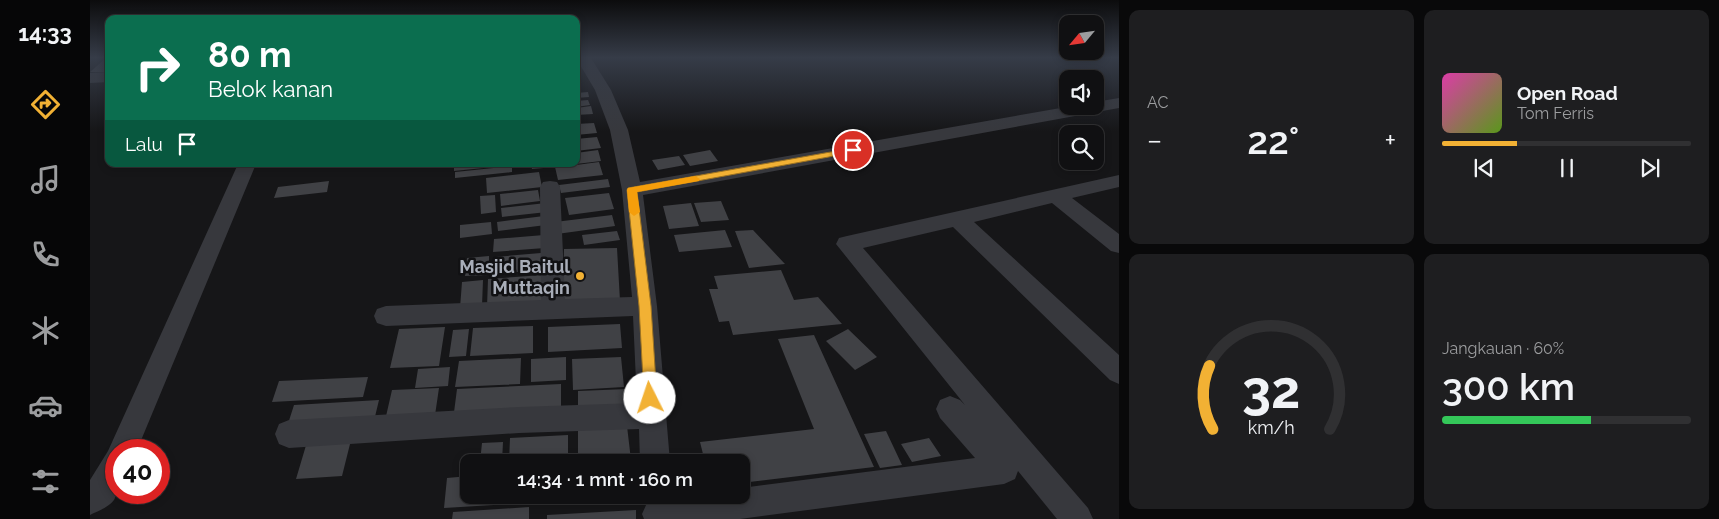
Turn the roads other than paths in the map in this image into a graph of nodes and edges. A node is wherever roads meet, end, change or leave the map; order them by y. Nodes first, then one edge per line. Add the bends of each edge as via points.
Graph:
1 (598, 82) edge
2 (1119, 103) edge
3 (245, 167) edge
4 (1119, 181) edge
5 (550, 187) dead end
6 (632, 190) junction
7 (1056, 196) junction
8 (957, 218) junction
9 (1119, 245) edge
10 (645, 306) junction
11 (553, 308) junction
12 (386, 316) dead end
13 (1119, 372) edge
14 (950, 409) dead end
15 (652, 416) junction
16 (289, 434) dead end
17 (127, 439) edge
18 (654, 454) edge
19 (105, 486) edge
20 (90, 499) edge
21 (658, 509) edge
22 (1077, 519) edge

1 - 6 street via 619,130
2 - 6 street
3 - 17 street
4 - 7 street
5 - 11 street
6 - 10 street
7 - 8 street
7 - 9 street
8 - 13 street
8 - 22 street via 847,244
10 - 11 street
10 - 15 street
11 - 12 street
14 - 21 street via 1004,469
15 - 16 street via 519,420
15 - 18 street
19 - 20 street

